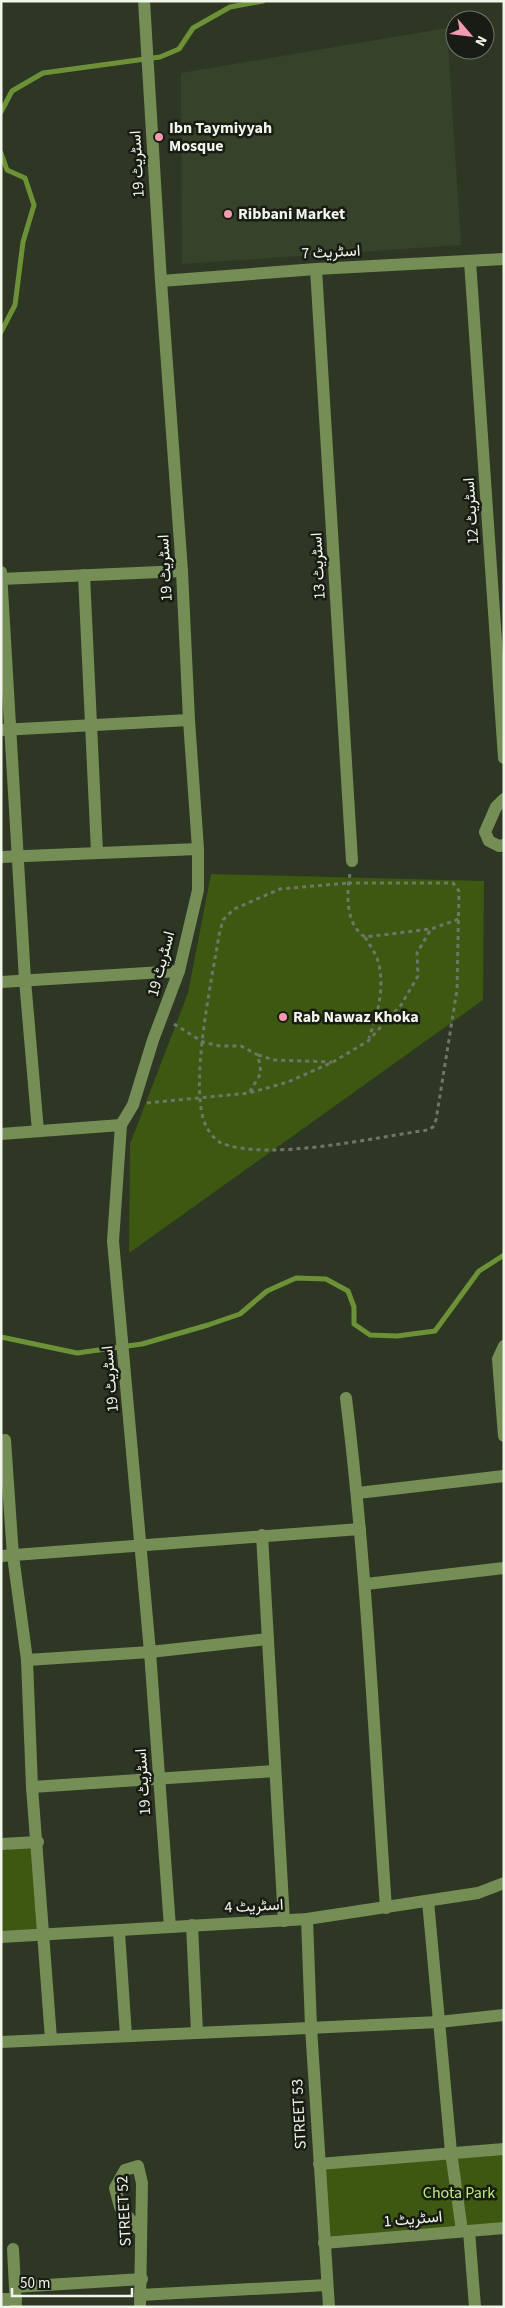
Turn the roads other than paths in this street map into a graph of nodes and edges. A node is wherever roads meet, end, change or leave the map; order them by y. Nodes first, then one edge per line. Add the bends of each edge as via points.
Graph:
1 (144, 1) edge
2 (504, 259) edge
3 (470, 261) junction
4 (316, 269) junction
5 (161, 281) junction
6 (182, 571) junction
7 (1, 572) edge
8 (84, 575) junction
9 (2, 579) edge
10 (189, 720) junction
11 (91, 725) junction
12 (6, 730) edge
13 (504, 758) edge
14 (504, 799) edge
15 (504, 845) edge
16 (198, 849) junction
17 (97, 852) junction
18 (1, 857) edge
19 (17, 857) junction
20 (352, 861) road end
21 (178, 971) junction
22 (25, 980) junction
23 (1, 982) edge
24 (121, 1125) junction
25 (38, 1131) junction
26 (1, 1134) edge
27 (504, 1346) edge
28 (346, 1398) dead end
29 (504, 1436) edge
30 (5, 1440) dead end
31 (504, 1476) edge
32 (358, 1493) junction
33 (360, 1529) junction
34 (262, 1535) junction
35 (141, 1547) junction
36 (7, 1556) edge
37 (504, 1568) edge
38 (366, 1584) junction
39 (268, 1639) junction
40 (150, 1652) junction
41 (27, 1660) junction
42 (275, 1771) junction
43 (159, 1778) junction
44 (32, 1787) junction
45 (38, 1842) junction
46 (1, 1844) edge
47 (504, 1882) edge
48 (428, 1901) junction
49 (386, 1908) junction
50 (308, 1919) junction
51 (284, 1921) junction
52 (192, 1925) junction
53 (170, 1927) junction
54 (119, 1932) junction
55 (42, 1936) junction
56 (1, 1937) edge
57 (504, 2015) edge
58 (439, 2022) junction
59 (311, 2026) junction
60 (197, 2032) junction
61 (126, 2036) junction
62 (51, 2039) junction
63 (1, 2042) edge
64 (504, 2149) edge
65 (451, 2152) junction
66 (318, 2164) junction
67 (504, 2228) edge
68 (138, 2229) dead end
69 (466, 2231) junction
70 (324, 2243) junction
71 (13, 2250) dead end
72 (142, 2279) junction
73 (327, 2285) junction
74 (16, 2298) edge
75 (1, 2299) edge
76 (140, 2301) edge
77 (329, 2307) edge
78 (475, 2307) edge

1 - 5 street, اسٹریٹ 19
2 - 3 street, اسٹریٹ 7
3 - 4 street, اسٹریٹ 7
3 - 13 street, اسٹریٹ 12
4 - 5 street, اسٹریٹ 7
4 - 20 street, اسٹریٹ 13
5 - 6 street, اسٹریٹ 19
6 - 8 street
6 - 10 street, اسٹریٹ 19
7 - 9 street
8 - 9 street
8 - 11 street
9 - 12 street
10 - 11 street
10 - 16 street, اسٹریٹ 19
11 - 12 street
11 - 17 street
12 - 19 street
14 - 15 street via 496,807 485,832 489,841
16 - 17 street
16 - 21 street, اسٹریٹ 19 via 198,890
17 - 19 street
18 - 19 street
19 - 22 street
21 - 22 street
21 - 24 street, اسٹریٹ 19 via 133,1105
22 - 23 street
22 - 25 street
24 - 25 street
24 - 35 street, اسٹریٹ 19 via 113,1241
25 - 26 street
27 - 29 street via 498,1359
28 - 32 street
30 - 36 street
31 - 32 street
32 - 33 street
33 - 34 street
33 - 38 street
34 - 35 street
34 - 39 street
35 - 36 street
35 - 40 street, اسٹریٹ 19
36 - 41 street
37 - 38 street
38 - 49 street
39 - 40 street
39 - 42 street
40 - 41 street
40 - 43 street, اسٹریٹ 19
41 - 44 street
42 - 43 street
42 - 51 street
43 - 44 street
43 - 53 street, اسٹریٹ 19
44 - 45 street
45 - 46 street
45 - 55 street
47 - 48 street, اسٹریٹ 4 via 478,1893
48 - 49 street, اسٹریٹ 4
48 - 58 street
49 - 50 street, اسٹریٹ 4
50 - 51 street, اسٹریٹ 4
50 - 59 street, STREET 53
51 - 52 street, اسٹریٹ 4
52 - 53 street, اسٹریٹ 4
52 - 60 street
53 - 54 street, اسٹریٹ 4
54 - 55 street, اسٹریٹ 4
54 - 61 street
55 - 56 street, اسٹریٹ 4
55 - 62 street
57 - 58 street
58 - 59 street
58 - 65 street
59 - 60 street
59 - 66 street, STREET 53
60 - 61 street
61 - 62 street
62 - 63 street
64 - 65 street
65 - 66 street
65 - 69 street
66 - 70 street, STREET 53
67 - 69 street, اسٹریٹ 1
68 - 72 street, STREET 52 via 120,2207 115,2188 125,2170 138,2166 142,2183
69 - 70 street, اسٹریٹ 1
69 - 78 street
70 - 73 street, STREET 53
71 - 74 street
72 - 74 street
72 - 76 street, STREET 52
73 - 76 street
73 - 77 street, STREET 53
74 - 75 street

